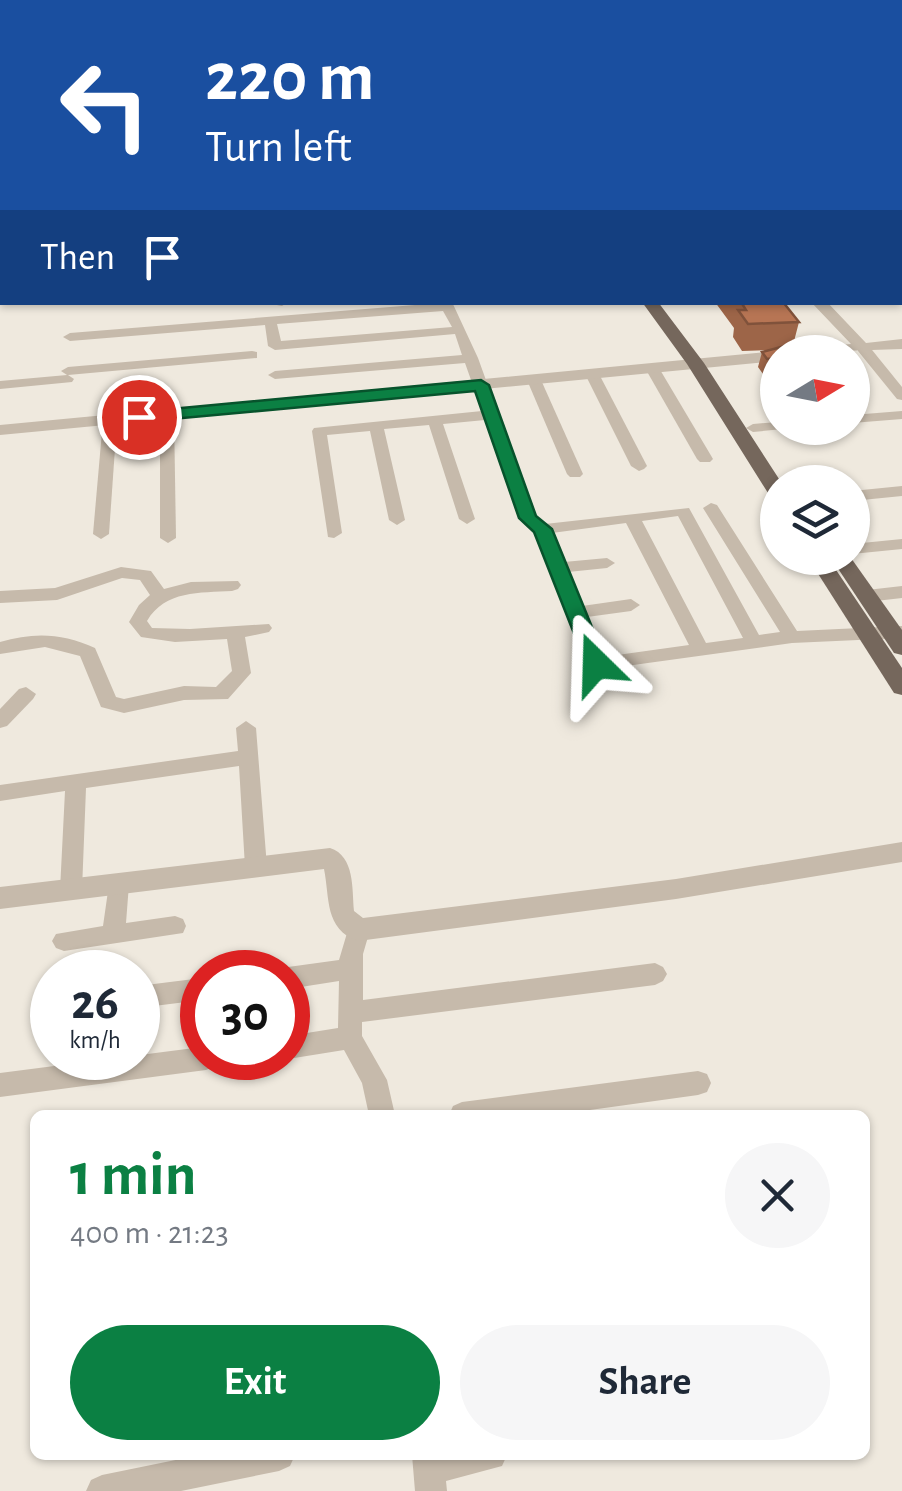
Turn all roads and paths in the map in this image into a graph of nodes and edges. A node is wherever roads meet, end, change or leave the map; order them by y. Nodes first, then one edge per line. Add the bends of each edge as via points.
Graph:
1 (368, 0) edge
2 (435, 0) edge
3 (446, 305) edge
4 (653, 305) edge
5 (668, 305) edge
6 (821, 305) edge
7 (271, 325) junction
8 (460, 330) junction
9 (850, 335) edge
10 (70, 342) dead end
11 (902, 344) edge
12 (870, 347) edge
13 (252, 355) dead end
14 (870, 356) edge
15 (471, 358) junction
16 (760, 358) edge
17 (702, 363) junction
18 (652, 368) junction
19 (275, 374) dead end
20 (592, 374) junction
21 (534, 380) junction
22 (0, 385) edge
23 (481, 385) junction
24 (900, 390) edge
25 (167, 414) junction
26 (490, 414) junction
27 (902, 415) edge
28 (870, 418) edge
29 (434, 419) junction
30 (110, 420) junction
31 (376, 425) junction
32 (754, 428) junction
33 (760, 428) edge
34 (0, 431) edge
35 (705, 459) dead end
36 (762, 465) edge
37 (778, 465) edge
38 (639, 466) dead end
39 (575, 474) dead end
40 (902, 491) edge
41 (870, 494) edge
42 (711, 508) dead end
43 (467, 518) dead end
44 (632, 518) junction
45 (397, 520) dead end
46 (542, 529) junction
47 (101, 534) dead end
48 (334, 534) dead end
49 (168, 538) dead end
50 (902, 544) edge
51 (870, 547) edge
52 (607, 563) dead end
53 (559, 568) junction
54 (829, 575) edge
55 (853, 575) edge
56 (232, 586) dead end
57 (902, 592) edge
58 (159, 594) junction
59 (0, 596) edge
60 (868, 596) junction
61 (630, 605) dead end
62 (576, 613) junction
63 (263, 628) dead end
64 (865, 632) junction
65 (235, 634) junction
66 (792, 637) junction
67 (899, 637) edge
68 (754, 642) junction
69 (0, 648) edge
70 (700, 650) junction
71 (902, 687) edge
72 (26, 694) dead end
73 (0, 721) edge
74 (246, 728) dead end
75 (247, 757) junction
76 (76, 782) junction
77 (0, 792) edge
78 (902, 852) edge
79 (256, 867) junction
80 (118, 884) junction
81 (71, 890) junction
82 (0, 898) edge
83 (175, 926) dead end
84 (358, 930) junction
85 (114, 934) junction
86 (64, 942) dead end
87 (350, 969) junction
88 (655, 974) dead end
89 (310, 975) edge
90 (350, 1026) junction
91 (310, 1040) edge
92 (180, 1061) edge
93 (698, 1083) dead end
94 (0, 1085) edge
95 (381, 1110) edge
96 (499, 1110) edge
97 (254, 1460) edge
98 (473, 1460) edge
99 (429, 1472) edge
100 (102, 1491) edge

1 - 2 street
3 - 7 street
3 - 8 street
4 - 17 main road
5 - 17 main road
6 - 9 street
7 - 8 street via 274,346
7 - 10 street
8 - 15 street
11 - 12 street
13 - 22 street
14 - 24 street
15 - 19 street
15 - 23 street
16 - 17 street
17 - 18 street
17 - 32 main road
17 - 36 main road
18 - 20 street
18 - 35 street
20 - 21 street
20 - 38 street
21 - 23 street
21 - 39 street
23 - 25 street
23 - 26 street
25 - 30 street
25 - 49 street
26 - 29 street
26 - 46 street via 528,518
27 - 28 street
29 - 31 street
29 - 43 street
30 - 34 street
30 - 47 street
31 - 45 street
31 - 48 street via 320,431
32 - 33 street
32 - 37 main road
40 - 41 street
42 - 66 street
44 - 46 street
44 - 68 street via 682,511
44 - 70 street
46 - 53 street
50 - 51 street
52 - 53 street
53 - 62 street
54 - 64 main road
55 - 60 main road
56 - 58 street
57 - 60 street
58 - 59 street via 146,575 120,572 57,594
58 - 65 street via 138,622 146,633
60 - 67 main road
61 - 62 street
62 - 70 street via 596,664
63 - 65 street
64 - 66 street
64 - 67 street
64 - 71 main road
65 - 69 street via 242,673 221,694 184,693 124,706 108,702 88,652 72,644 48,639
66 - 68 street
68 - 70 street
72 - 73 street
74 - 75 street
75 - 76 street
75 - 79 street
76 - 77 street
76 - 81 street
78 - 84 street
79 - 80 street
79 - 84 street via 330,858 342,916
80 - 81 street
80 - 85 street
81 - 82 street
83 - 85 street
84 - 87 street
85 - 86 street
87 - 89 street
87 - 90 street
88 - 90 street
90 - 91 street
90 - 95 street
92 - 94 street
93 - 96 street
97 - 100 street
98 - 99 street

